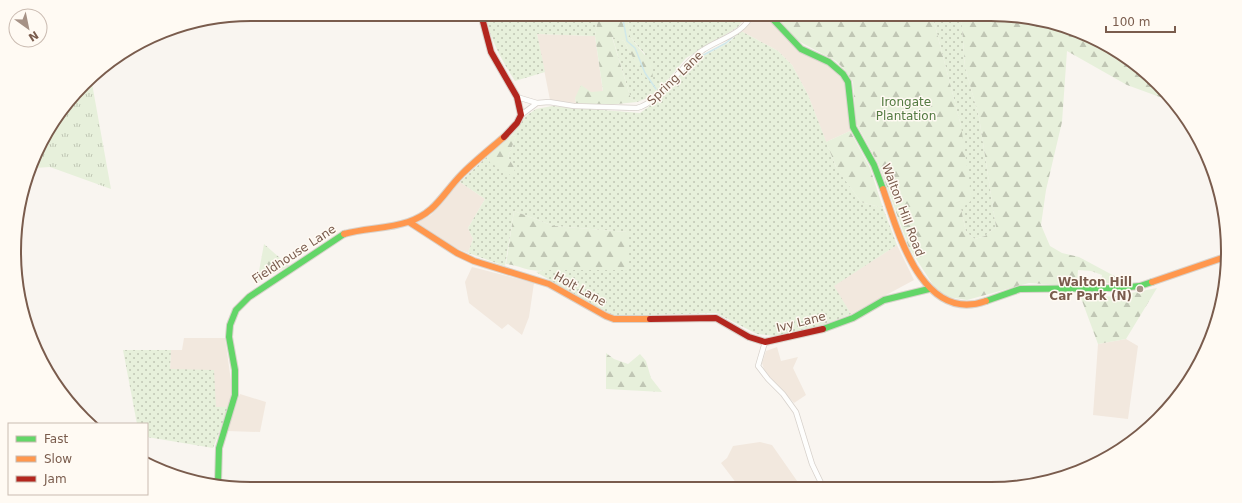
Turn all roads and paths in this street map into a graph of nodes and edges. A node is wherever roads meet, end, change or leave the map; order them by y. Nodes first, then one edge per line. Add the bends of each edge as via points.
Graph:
1 (482, 21) edge
2 (747, 21) edge
3 (775, 21) edge
4 (517, 97) junction
5 (537, 103) junction
6 (520, 113) junction
7 (409, 222) junction
8 (1221, 258) edge
9 (930, 289) junction
10 (765, 342) junction
11 (218, 480) edge
12 (820, 482) edge

1 - 4 street via 490,52
2 - 5 street, Spring Lane via 680,69 646,106 637,108
3 - 9 street, Walton Hill Road via 801,49 829,62 848,82 853,127 874,165 905,251
4 - 5 street, Spring Lane
4 - 6 street
5 - 6 street
6 - 7 street, Fieldhouse Lane via 510,132 462,174 436,206
7 - 10 street, Holt Lane via 457,253 474,261 549,284 614,319 716,318
7 - 11 street, Fieldhouse Lane via 341,235 249,297 236,310 230,325 229,337 235,370 236,395 219,448
8 - 9 street, Walton Hill Road via 1140,286 1020,289 978,304 948,302
9 - 10 street, Ivy Lane via 884,300 854,318 818,331
10 - 12 street, Ivy Lane via 758,366 796,412

